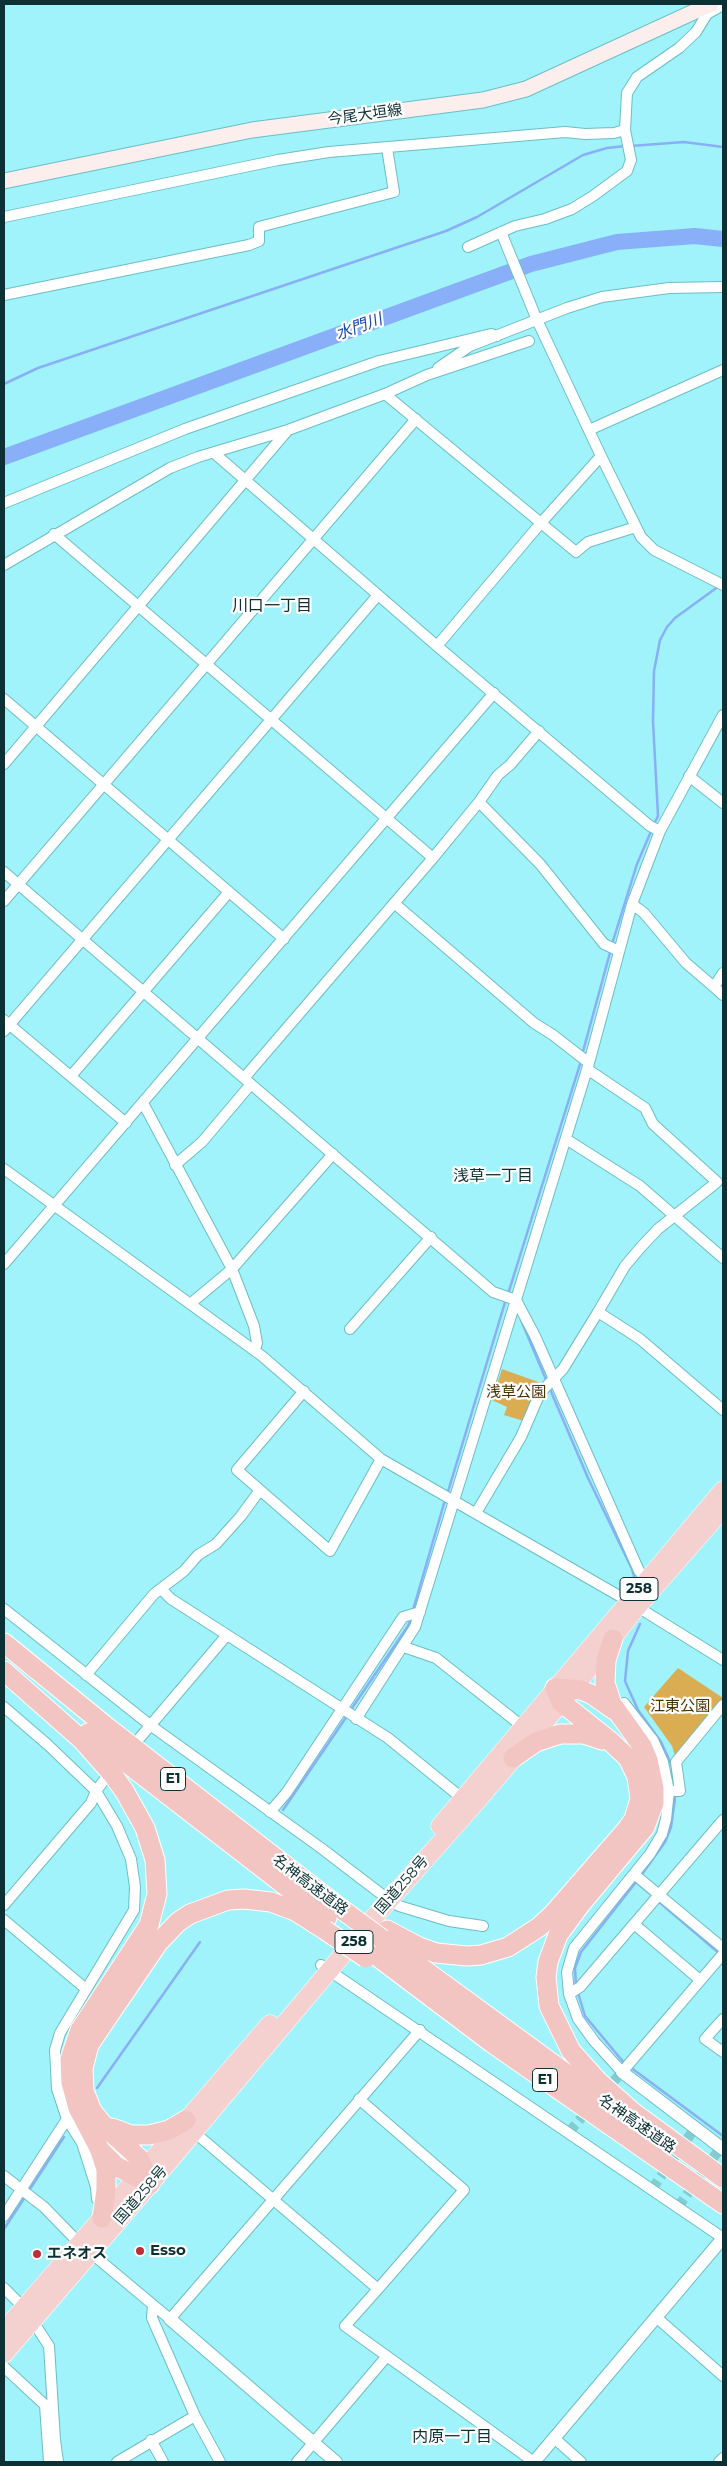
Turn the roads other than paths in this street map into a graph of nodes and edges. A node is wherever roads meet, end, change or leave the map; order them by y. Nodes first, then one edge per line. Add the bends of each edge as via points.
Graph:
1 (711, 4) edge
2 (723, 5) edge
3 (626, 133) junction
4 (387, 148) junction
5 (4, 181) edge
6 (4, 217) edge
7 (501, 232) junction
8 (468, 247) dead end
9 (723, 287) edge
10 (4, 295) edge
11 (536, 315) junction
12 (497, 336) junction
13 (529, 341) dead end
14 (723, 370) edge
15 (428, 375) junction
16 (385, 394) junction
17 (416, 419) junction
18 (288, 430) junction
19 (589, 430) junction
20 (214, 453) junction
21 (601, 456) junction
22 (246, 481) junction
23 (4, 503) edge
24 (540, 524) junction
25 (636, 527) junction
26 (54, 534) junction
27 (313, 540) junction
28 (4, 565) edge
29 (720, 583) edge
30 (378, 595) junction
31 (138, 606) junction
32 (437, 646) junction
33 (207, 664) junction
34 (494, 693) junction
35 (4, 699) edge
36 (723, 715) edge
37 (271, 718) junction
38 (36, 726) junction
39 (539, 731) junction
40 (4, 764) edge
41 (689, 776) junction
42 (103, 784) junction
43 (479, 802) junction
44 (723, 803) edge
45 (387, 818) junction
46 (655, 829) junction
47 (168, 839) junction
48 (433, 858) junction
49 (4, 872) edge
50 (18, 884) junction
51 (229, 892) junction
52 (4, 901) edge
53 (394, 903) junction
54 (632, 904) junction
55 (284, 939) junction
56 (82, 940) junction
57 (614, 949) junction
58 (723, 973) edge
59 (714, 987) junction
60 (145, 992) junction
61 (723, 995) edge
62 (5, 1025) edge
63 (198, 1038) junction
64 (585, 1063) junction
65 (71, 1076) junction
66 (247, 1081) junction
67 (143, 1103) junction
68 (126, 1123) junction
69 (566, 1139) junction
70 (333, 1154) junction
71 (175, 1164) junction
72 (4, 1169) edge
73 (54, 1205) junction
74 (674, 1217) junction
75 (431, 1237) junction
76 (723, 1258) edge
77 (4, 1264) edge
78 (232, 1269) junction
79 (510, 1297) junction
80 (190, 1304) junction
81 (598, 1312) junction
82 (350, 1329) dead end
83 (255, 1350) junction
84 (549, 1382) junction
85 (304, 1392) junction
86 (723, 1410) edge
87 (381, 1459) junction
88 (260, 1490) junction
89 (723, 1490) edge
90 (449, 1497) junction
91 (723, 1509) edge
92 (476, 1513) junction
93 (647, 1579) junction
94 (161, 1589) junction
95 (633, 1604) junction
96 (4, 1609) edge
97 (415, 1614) junction
98 (227, 1635) junction
99 (613, 1639) junction
100 (4, 1643) edge
101 (404, 1647) junction
102 (723, 1660) edge
103 (4, 1665) edge
104 (4, 1671) edge
105 (86, 1675) junction
106 (562, 1693) junction
107 (723, 1705) edge
108 (4, 1707) edge
109 (622, 1709) junction
110 (349, 1714) junction
111 (150, 1725) junction
112 (522, 1726) junction
113 (138, 1740) dead end
114 (620, 1750) junction
115 (513, 1758) junction
116 (105, 1779) dead end
117 (96, 1791) junction
118 (669, 1791) junction
119 (462, 1799) junction
120 (270, 1812) junction
121 (723, 1820) edge
122 (637, 1877) junction
123 (656, 1897) junction
124 (385, 1898) junction
125 (4, 1905) edge
126 (338, 1917) junction
127 (4, 1920) edge
128 (634, 1924) junction
129 (483, 1926) dead end
130 (376, 1944) junction
131 (723, 1948) edge
132 (721, 1956) edge
133 (325, 1968) junction
134 (700, 1980) junction
135 (86, 1989) junction
136 (574, 1991) junction
137 (723, 2019) edge
138 (420, 2030) junction
139 (723, 2052) edge
140 (626, 2068) junction
141 (359, 2099) junction
142 (67, 2119) junction
143 (98, 2119) junction
144 (190, 2126) junction
145 (99, 2148) junction
146 (723, 2148) edge
147 (4, 2176) edge
148 (144, 2176) junction
149 (723, 2178) edge
150 (723, 2185) edge
151 (25, 2192) junction
152 (97, 2198) dead end
153 (273, 2199) junction
154 (723, 2204) edge
155 (4, 2216) edge
156 (102, 2218) junction
157 (723, 2238) edge
158 (85, 2247) junction
159 (4, 2288) edge
160 (378, 2289) junction
161 (153, 2305) junction
162 (28, 2314) junction
163 (656, 2317) junction
164 (170, 2319) junction
165 (4, 2331) edge
166 (4, 2354) edge
167 (387, 2356) junction
168 (4, 2367) edge
169 (723, 2376) edge
170 (195, 2416) junction
171 (554, 2438) junction
172 (151, 2440) junction
173 (313, 2442) junction
174 (723, 2458) edge
175 (49, 2462) edge
176 (58, 2462) edge
177 (117, 2462) edge
178 (163, 2462) edge
179 (220, 2462) edge
180 (297, 2462) edge
181 (336, 2462) edge
182 (534, 2462) edge
183 (581, 2462) edge
184 (720, 2462) edge

1 - 5 main road, 今尾大垣線 via 526,89 483,100 252,130
2 - 3 street via 707,14 696,32 679,48 637,77 627,93
3 - 4 street via 565,132
3 - 7 street via 631,160 627,170 572,209
4 - 6 street via 278,160
4 - 10 street via 394,192 259,227 259,241 249,245
7 - 8 street
7 - 11 street
9 - 11 street via 621,293
11 - 12 street
11 - 19 street
12 - 15 street via 470,346
12 - 23 street via 491,334 379,361 185,429
13 - 15 street
14 - 19 street
15 - 16 street
16 - 17 street
16 - 18 street
17 - 24 street
17 - 27 street
18 - 20 street
18 - 22 street
19 - 21 street
20 - 22 street
20 - 26 street via 170,468
21 - 24 street
21 - 25 street
22 - 27 street
22 - 31 street
24 - 25 street via 576,552 588,542
24 - 32 street
25 - 29 street via 654,550
26 - 28 street
26 - 31 street
27 - 30 street
27 - 33 street
30 - 32 street
30 - 37 street
31 - 33 street
31 - 38 street
32 - 34 street
33 - 37 street
33 - 42 street
34 - 39 street
34 - 45 street
35 - 38 street
36 - 41 street
37 - 45 street
37 - 47 street
38 - 40 street
38 - 42 street
39 - 43 street via 498,775
39 - 46 street
41 - 44 street
41 - 46 street
42 - 47 street
42 - 50 street
43 - 48 street
43 - 57 street via 540,864
45 - 48 street
45 - 55 street
46 - 54 street
47 - 51 street
47 - 56 street
48 - 53 street
49 - 50 street
50 - 52 street
50 - 56 street
51 - 55 street
51 - 60 street
53 - 64 street
53 - 66 street
54 - 57 street
54 - 59 street via 644,913 686,963
55 - 63 street
56 - 60 street
56 - 62 street
57 - 64 street
58 - 59 street
59 - 61 street
60 - 63 street
60 - 65 street
62 - 65 street
63 - 66 street
63 - 67 street
64 - 69 street
64 - 74 street via 645,1108 653,1124 717,1182
65 - 68 street
66 - 70 street
66 - 71 street via 202,1142
67 - 68 street
67 - 71 street
68 - 73 street
69 - 74 street via 640,1186
69 - 79 street
70 - 75 street
70 - 78 street
71 - 78 street
72 - 73 street
73 - 77 street
73 - 80 street
74 - 76 street
74 - 81 street via 658,1229 625,1266
75 - 79 street via 493,1292
75 - 82 street
78 - 80 street
78 - 83 street via 254,1326 258,1343
79 - 84 street via 535,1336
79 - 90 street
80 - 83 street
81 - 84 street via 563,1369
81 - 86 street via 640,1339
83 - 85 street
84 - 92 street via 521,1438
84 - 93 street via 639,1571
85 - 87 street
85 - 88 street via 237,1470
87 - 88 street via 330,1551
87 - 90 street
88 - 94 street via 216,1544 198,1555
89 - 93 highway, 国道258号 / 258
90 - 92 street
90 - 97 street
91 - 95 highway, 国道258号 / 258
92 - 95 street
93 - 95 highway, 国道258号 / 258
94 - 98 street
94 - 105 street
95 - 99 highway, 国道258号 / 258
95 - 102 street
95 - 106 highway, 国道258号 / 258
96 - 105 street
97 - 101 street via 416,1627
97 - 110 street via 403,1617
98 - 110 street
98 - 111 street
99 - 106 highway, 国道258号 / 258
99 - 109 highway via 606,1660 605,1683 607,1693
100 - 126 highway, E1 via 219,1815 276,1852
101 - 110 street
101 - 112 street via 436,1658
103 - 126 highway, 名神高速道路 / E1 via 209,1828
104 - 145 highway via 82,1740 112,1775 141,1819 156,1860 157,1894 149,1925 80,2030 72,2049 70,2069 74,2094 82,2118
105 - 111 street
106 - 109 highway via 585,1691
106 - 112 highway, 国道258号 / 258
106 - 114 highway
106 - 115 highway, 国道258号 / 258
107 - 118 street via 676,1762 680,1791
108 - 117 street
109 - 118 street via 653,1740 663,1762
109 - 149 highway via 648,1760 654,1803 646,1827 558,1935 546,1977 549,2006 571,2050 598,2081 634,2113
110 - 119 street via 388,1738
110 - 120 street
111 - 113 street
111 - 120 street
112 - 119 highway, 国道258号 / 258
114 - 115 highway via 594,1737 560,1734 536,1742
114 - 130 highway via 633,1767 639,1788 640,1799 634,1819 569,1897 539,1927 508,1947 481,1955 436,1953 419,1947
115 - 124 highway, 国道258号 / 258
116 - 117 street
117 - 125 street via 91,1803
117 - 135 street via 117,1826 131,1859 135,1895 134,1910 126,1927
118 - 122 street via 662,1834
119 - 124 highway, 国道258号 / 258
120 - 124 street
121 - 123 street
122 - 123 street
122 - 136 street via 574,1948 567,1972
123 - 128 street
123 - 131 street
124 - 129 street via 398,1906 449,1921
124 - 133 highway, 国道258号 / 258
126 - 130 highway
126 - 130 highway, 名神高速道路 / E1
126 - 143 highway via 244,1899 214,1903 178,1922 158,1943 84,2058 82,2080 87,2101
127 - 135 street
128 - 134 street
128 - 136 street
130 - 150 highway, 名神高速道路 / E1
130 - 154 highway, 名神高速道路 / E1 via 492,2043
132 - 134 street
133 - 138 street
133 - 144 highway, 国道258号 / 258
134 - 140 street
135 - 142 street via 60,2033 55,2050 57,2089
136 - 140 street via 584,2026
137 - 139 street via 705,2039
138 - 141 street
138 - 157 street
140 - 146 street
141 - 153 street
141 - 160 street via 464,2190
142 - 151 street
142 - 152 street via 82,2143
143 - 144 highway via 115,2130 140,2136
143 - 148 highway via 139,2158
144 - 148 highway, 国道258号 / 258
144 - 153 street
145 - 148 highway via 116,2166
145 - 156 highway via 107,2179
147 - 151 street
148 - 156 highway, 国道258号 / 258
148 - 158 highway, 国道258号 / 258
151 - 155 street
151 - 158 street
153 - 160 street
153 - 164 street
156 - 158 highway, 国道258号 / 258
157 - 163 street
158 - 161 street
158 - 162 highway, 国道258号 / 258
159 - 162 street
160 - 167 street via 346,2326
161 - 164 street
161 - 170 street via 152,2318
162 - 165 highway, 国道258号 / 258
162 - 166 highway, 国道258号 / 258
162 - 176 street via 50,2346
163 - 169 street
163 - 171 street
164 - 173 street
167 - 173 street
167 - 182 street
168 - 175 street via 45,2405
170 - 172 street
170 - 179 street
171 - 182 street
171 - 183 street
172 - 177 street
172 - 178 street
173 - 180 street
173 - 181 street
174 - 184 street

